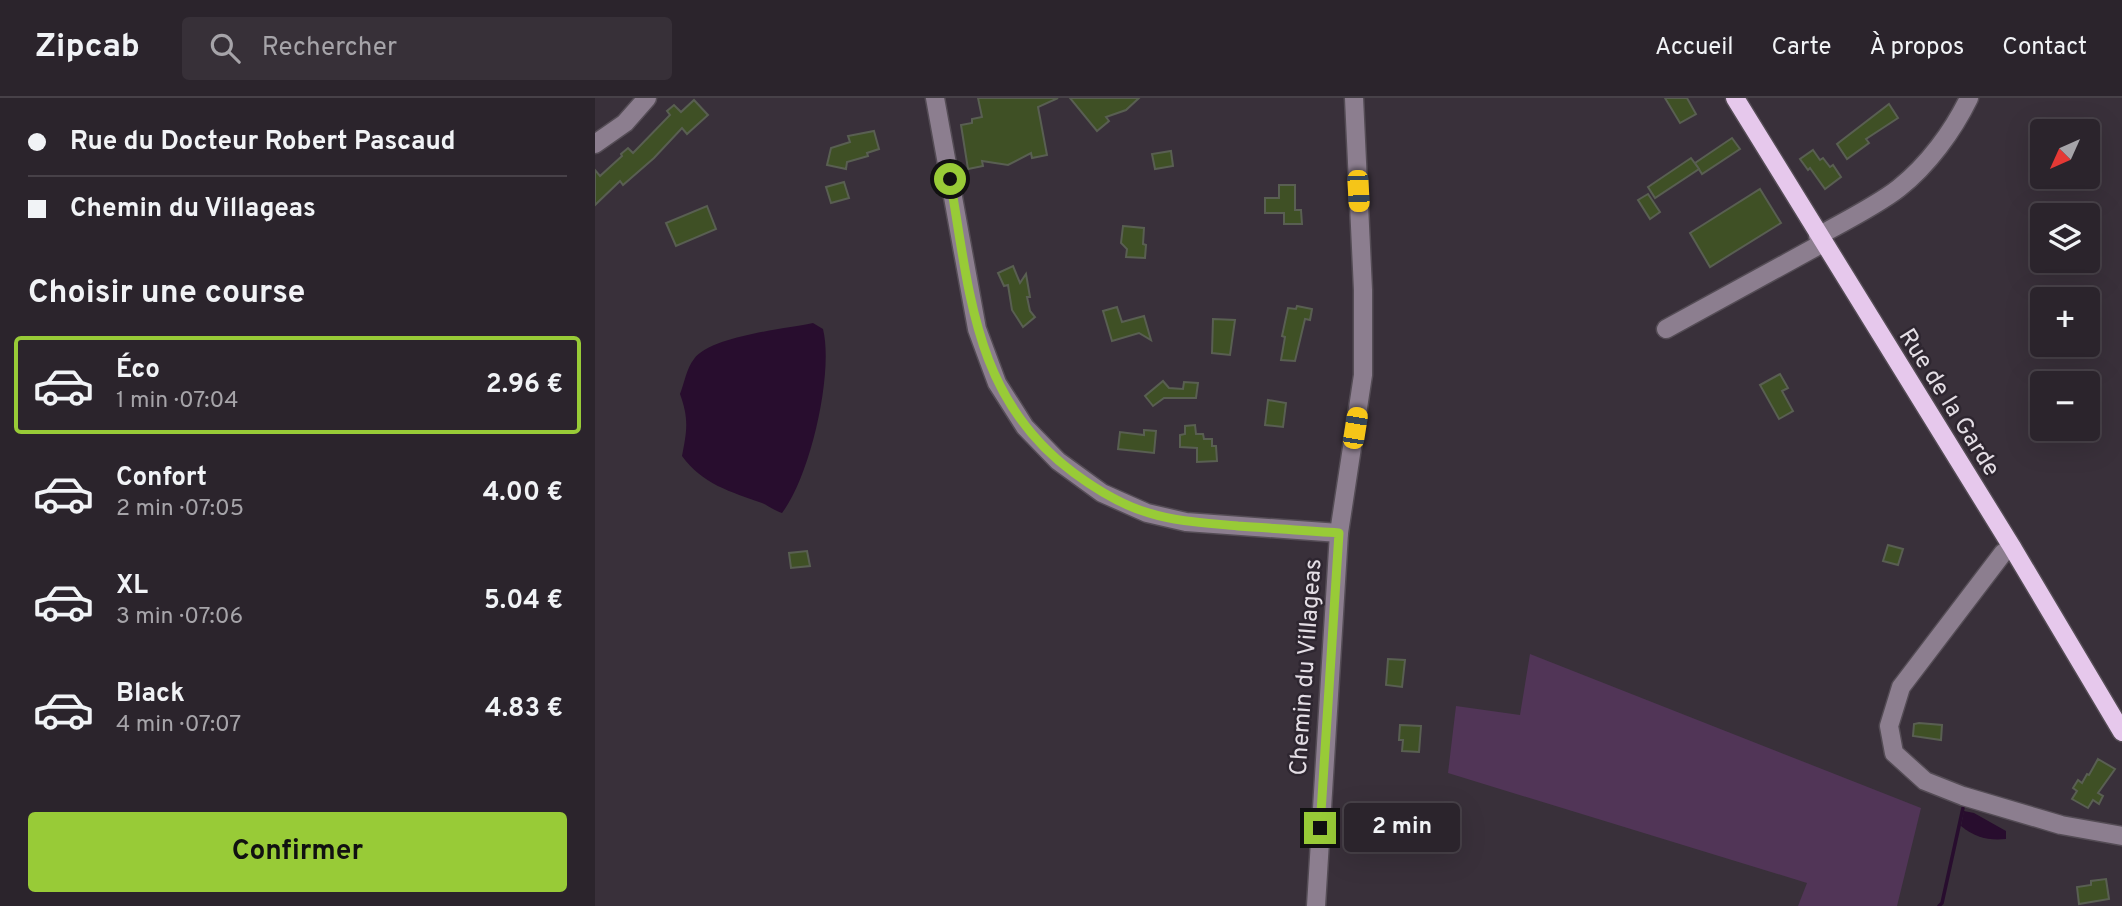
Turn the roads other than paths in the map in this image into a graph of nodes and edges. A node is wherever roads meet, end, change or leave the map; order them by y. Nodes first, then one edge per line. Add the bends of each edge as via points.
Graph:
1 (647, 98) edge
2 (935, 98) edge
3 (1354, 98) edge
4 (1735, 98) edge
5 (1969, 98) edge
6 (595, 144) edge
7 (1821, 240) junction
8 (1666, 329) dead end
9 (1339, 533) junction
10 (2012, 547) junction
11 (2122, 732) edge
12 (2122, 836) edge
13 (1316, 906) edge

1 - 6 street via 625,123
2 - 9 street via 977,329 997,383 1024,427 1058,461 1103,493 1147,513 1187,522
3 - 9 street, Chemin du Villageas via 1363,375
4 - 7 main road, Rue de la Garde
5 - 7 street via 1940,146 1898,188
7 - 8 street
7 - 10 main road, Rue de la Garde
9 - 13 street, Chemin du Villageas
10 - 11 main road, Rue de la Garde
10 - 12 street via 1901,687 1889,726 1894,753 1925,781 1963,796 2061,825

